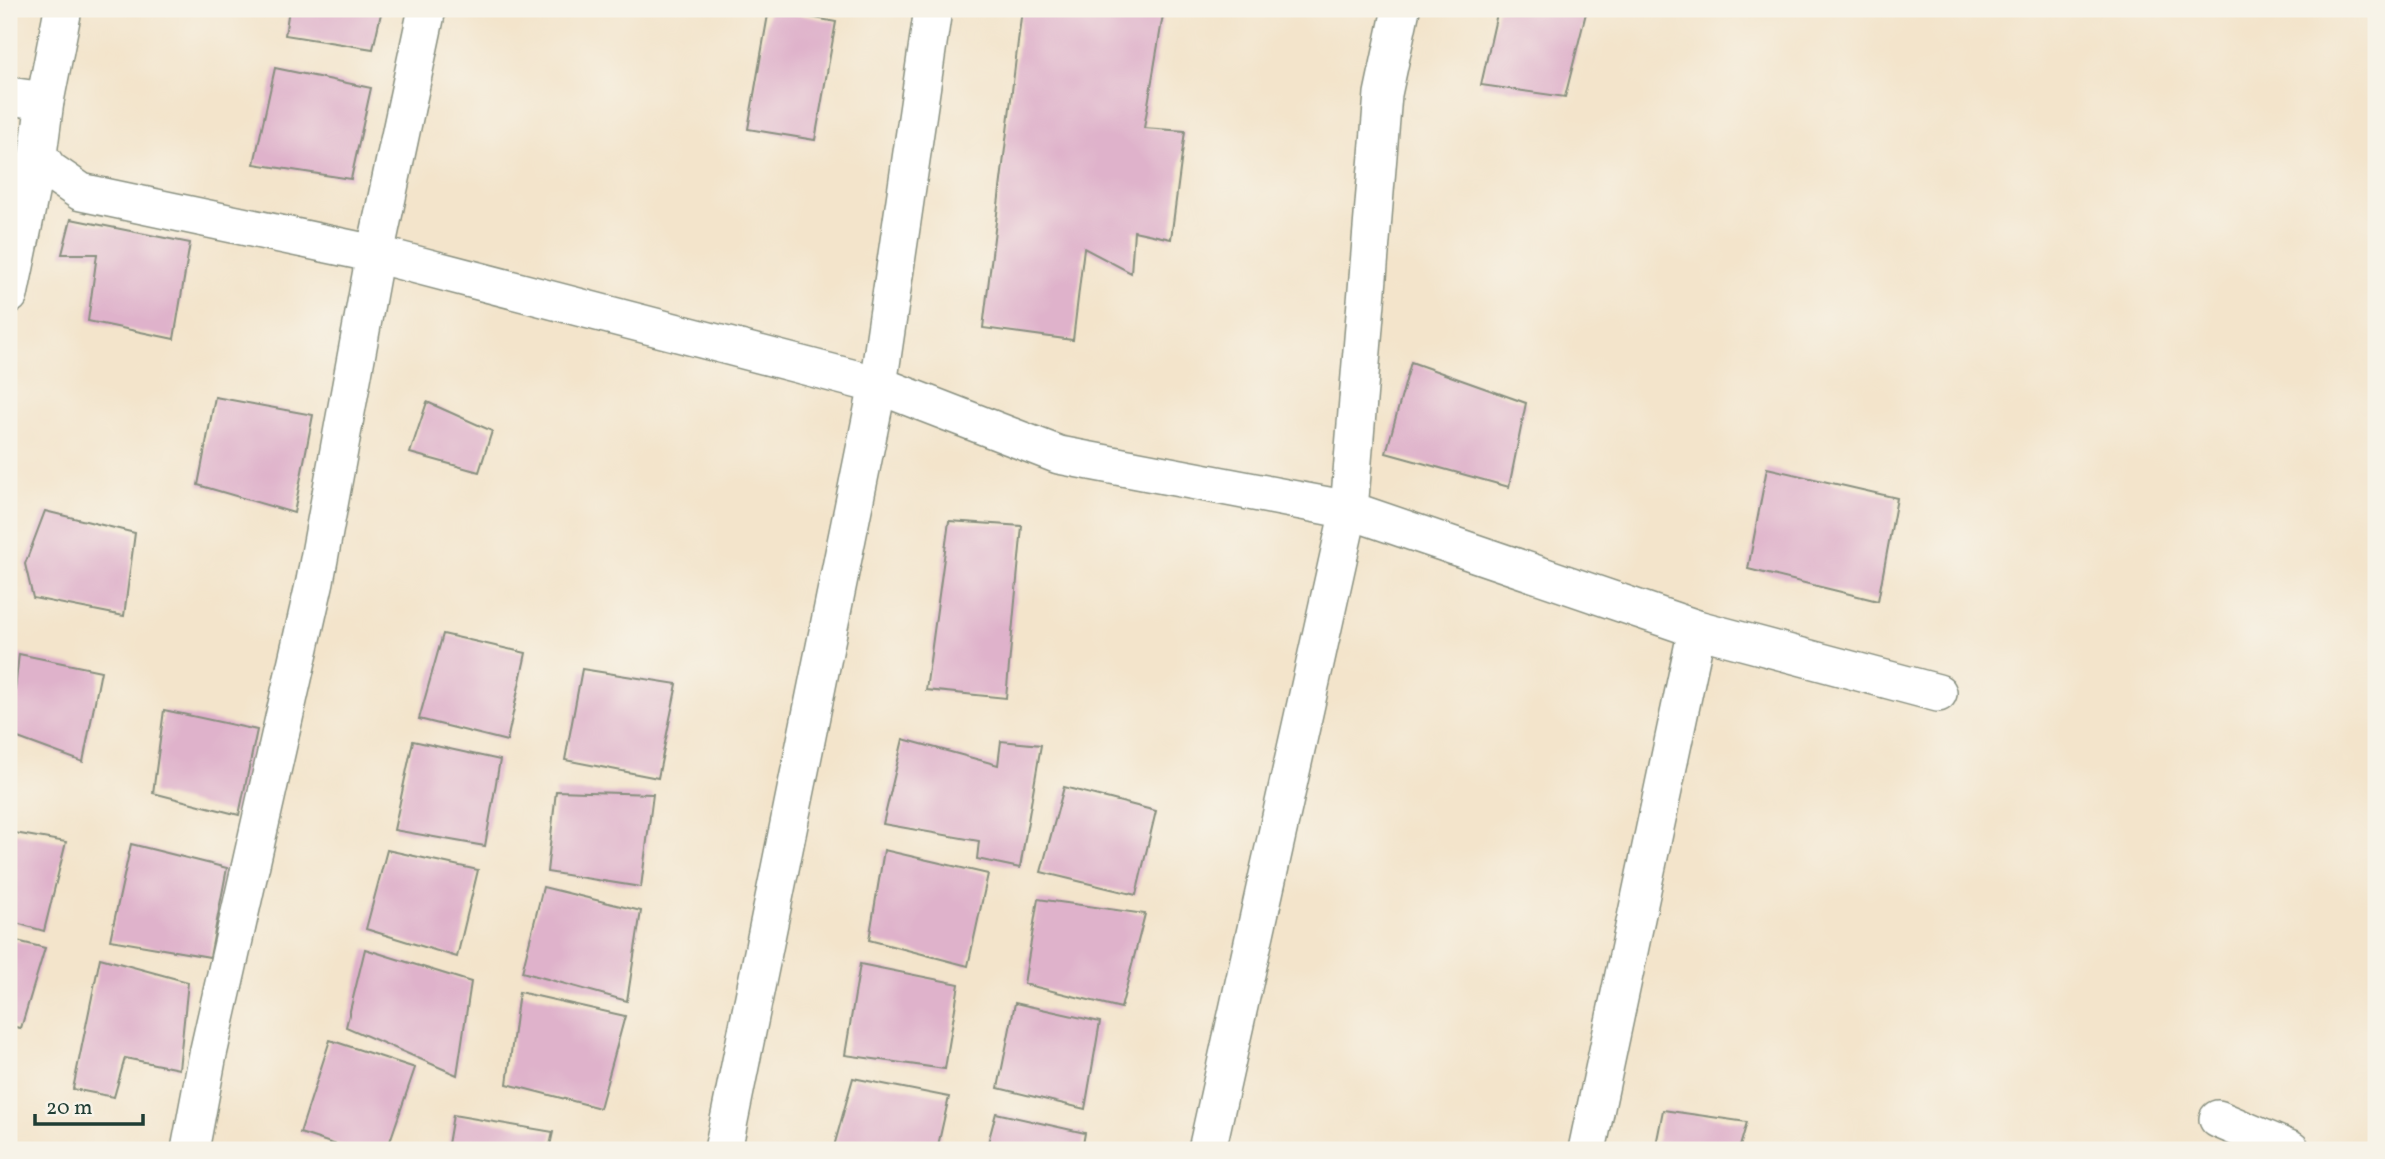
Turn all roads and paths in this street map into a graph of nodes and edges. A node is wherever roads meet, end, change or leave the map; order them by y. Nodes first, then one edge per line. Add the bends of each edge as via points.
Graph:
1 (63, 9) edge
2 (427, 9) edge
3 (933, 9) edge
4 (1401, 9) edge
5 (9, 96) edge
6 (45, 101) junction
7 (38, 154) junction
8 (375, 254) junction
9 (9, 295) edge
10 (878, 385) junction
11 (1349, 510) junction
12 (1697, 629) junction
13 (1938, 693) dead end
14 (2218, 1119) dead end
15 (190, 1150) edge
16 (723, 1150) edge
17 (1207, 1150) edge
18 (1587, 1150) edge
19 (2291, 1150) edge

1 - 6 street
2 - 8 street
3 - 10 street
4 - 11 street via 1383,94
5 - 6 street
6 - 7 street
7 - 8 street via 49,170 81,192
7 - 9 street
8 - 10 street
8 - 15 street via 315,582
10 - 11 street via 1059,455
10 - 16 street
11 - 12 street
11 - 17 street
12 - 13 street
12 - 18 street
14 - 19 street

